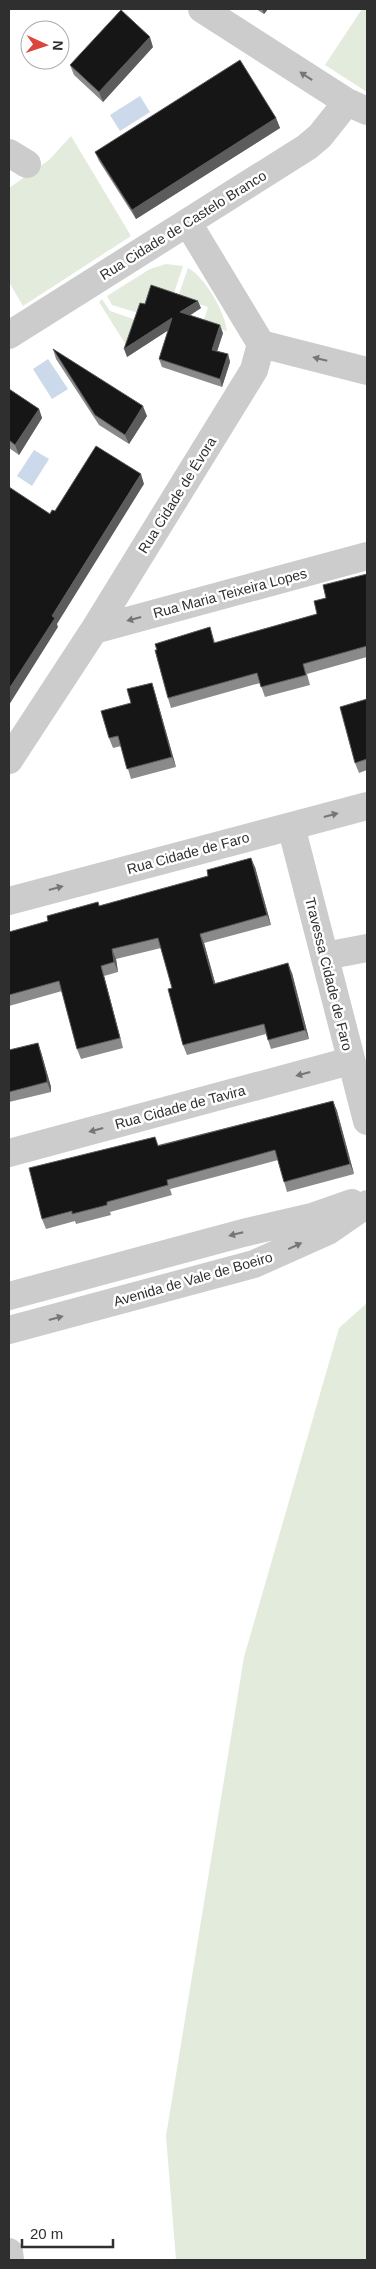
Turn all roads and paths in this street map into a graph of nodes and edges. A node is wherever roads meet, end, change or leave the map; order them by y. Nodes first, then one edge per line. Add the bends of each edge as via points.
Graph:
1 (202, 9) edge
2 (357, 106) edge
3 (188, 223) junction
4 (9, 335) edge
5 (261, 344) junction
6 (367, 371) edge
7 (367, 556) edge
8 (94, 630) junction
9 (9, 760) edge
10 (367, 806) edge
11 (291, 826) junction
12 (9, 901) edge
13 (367, 948) edge
14 (325, 956) junction
15 (350, 1061) junction
16 (367, 1121) edge
17 (9, 1153) edge
18 (367, 1198) edge
19 (367, 1204) edge
20 (9, 1296) edge
21 (9, 1330) edge
22 (9, 2252) edge
23 (10, 2260) edge

2 -> 1 street
2 - 3 street, Rua Cidade de Castelo Branco via 306,147
3 - 4 street, Rua Cidade de Castelo Branco
3 - 5 street
6 -> 5 street
5 - 8 street, Rua Cidade de Évora via 254,370 240,394
7 -> 8 street, Rua Maria Teixeira Lopes
8 - 9 street, Rua Cidade de Évora
11 -> 10 street, Rua Cidade de Faro
12 -> 11 street, Rua Cidade de Faro
11 - 14 street, Travessa Cidade de Faro
13 - 14 street
14 - 15 street, Travessa Cidade de Faro
15 - 16 street, Travessa Cidade de Faro
15 -> 17 street, Rua Cidade de Tavira
18 -> 20 street via 312,1217 242,1232
21 -> 19 street, Avenida de Vale de Boeiro via 254,1264 328,1231
22 - 23 street

